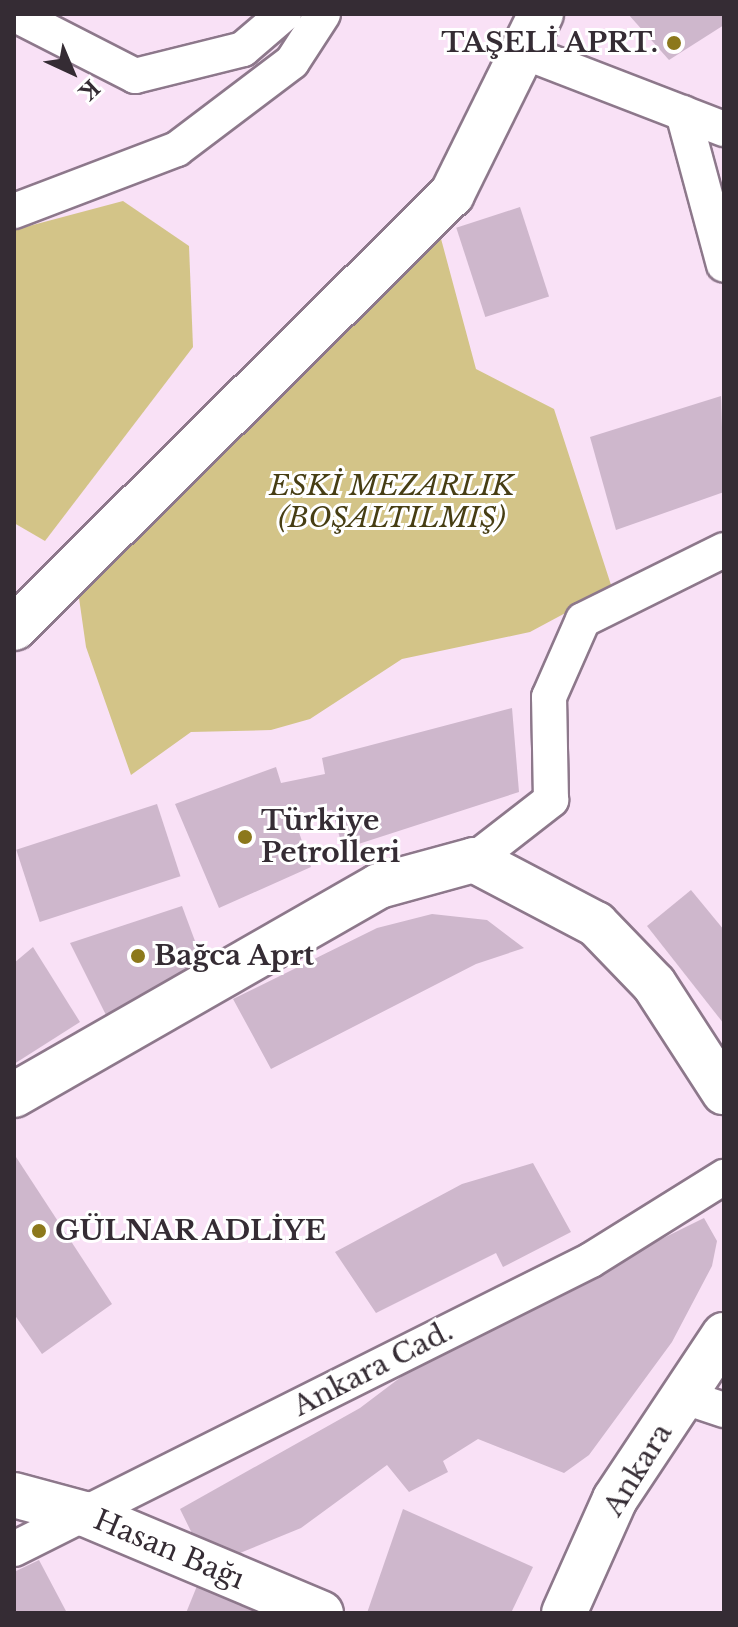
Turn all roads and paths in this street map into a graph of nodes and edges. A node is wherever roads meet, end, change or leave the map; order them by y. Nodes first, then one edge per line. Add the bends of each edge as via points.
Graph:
1 (14, 14) edge
2 (284, 14) edge
3 (323, 14) edge
4 (534, 34) edge
5 (683, 113) junction
6 (724, 129) edge
7 (14, 211) edge
8 (724, 265) edge
9 (724, 550) edge
10 (14, 628) edge
11 (474, 860) junction
12 (724, 1092) edge
13 (14, 1095) edge
14 (724, 1177) edge
15 (724, 1335) edge
16 (705, 1404) edge
17 (14, 1495) edge
18 (85, 1514) junction
19 (14, 1549) edge
20 (321, 1613) edge
21 (564, 1613) edge

1 - 2 street via 135,76 243,49
3 - 7 street via 292,62 177,149
4 - 5 street
4 - 10 main road via 452,194
5 - 6 street
5 - 8 street
9 - 11 street via 583,620 549,697 551,800
11 - 12 main road via 596,924 654,984
11 - 13 main road via 379,886
14 - 18 street, Ankara Cad. via 591,1260
15 - 16 main road, Ankara
16 - 21 main road, Ankara via 615,1499
17 - 18 main road, Hasan Bağı
18 - 19 street, Ankara Cad.
18 - 20 main road, Hasan Bağı

